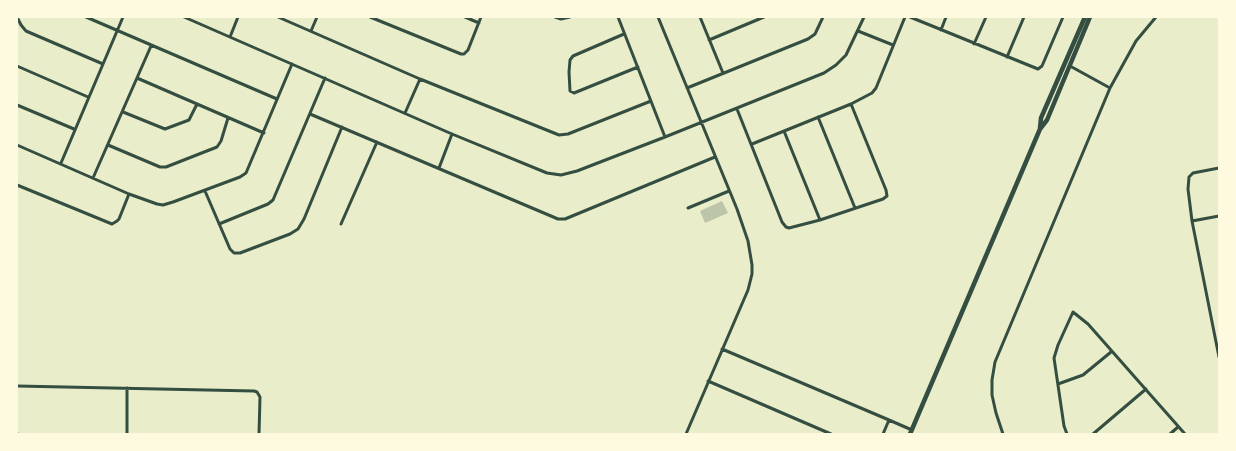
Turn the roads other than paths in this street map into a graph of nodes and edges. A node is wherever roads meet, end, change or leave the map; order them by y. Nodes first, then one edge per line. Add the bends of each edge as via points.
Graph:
1 (17, 17) edge
2 (86, 17) edge
3 (123, 17) edge
4 (184, 17) edge
5 (197, 17) edge
6 (238, 17) edge
7 (278, 17) edge
8 (317, 17) edge
9 (370, 17) edge
10 (465, 17) edge
11 (481, 17) edge
12 (555, 17) edge
13 (570, 17) edge
14 (618, 17) edge
15 (658, 17) edge
16 (700, 17) edge
17 (764, 17) edge
18 (823, 17) edge
19 (864, 17) edge
20 (905, 17) edge
21 (910, 17) edge
22 (946, 17) edge
23 (986, 17) edge
24 (1024, 17) edge
25 (1063, 17) edge
26 (1085, 17) edge
27 (1090, 17) edge
28 (1156, 17) edge
29 (195, 22) junction
30 (479, 23) junction
31 (118, 30) junction
32 (941, 30) junction
33 (311, 31) junction
34 (858, 31) junction
35 (624, 34) junction
36 (230, 36) junction
37 (709, 40) junction
38 (974, 44) junction
39 (893, 45) junction
40 (152, 46) junction
41 (1007, 57) junction
42 (102, 64) junction
43 (292, 64) junction
44 (1067, 65) junction
45 (17, 66) edge
46 (638, 67) junction
47 (723, 73) junction
48 (137, 78) junction
49 (325, 78) junction
50 (420, 78) junction
51 (687, 88) junction
52 (1110, 88) junction
53 (88, 97) junction
54 (277, 99) junction
55 (651, 102) junction
56 (197, 104) junction
57 (851, 104) junction
58 (17, 105) edge
59 (737, 109) junction
60 (123, 112) junction
61 (405, 113) junction
62 (310, 114) junction
63 (818, 117) junction
64 (228, 118) junction
65 (701, 123) junction
66 (342, 127) junction
67 (74, 130) junction
68 (784, 131) junction
69 (264, 133) junction
70 (452, 134) junction
71 (665, 137) junction
72 (376, 142) junction
73 (752, 144) junction
74 (17, 145) edge
75 (108, 145) junction
76 (715, 157) junction
77 (61, 163) junction
78 (439, 168) junction
79 (1219, 168) edge
80 (93, 178) junction
81 (17, 185) edge
82 (205, 191) junction
83 (729, 191) junction
84 (129, 194) junction
85 (688, 208) dead end
86 (855, 208) junction
87 (1219, 216) edge
88 (820, 220) junction
89 (1192, 221) junction
90 (219, 224) junction
91 (341, 224) dead end
92 (722, 349) junction
93 (1111, 352) junction
94 (1219, 357) edge
95 (708, 381) junction
96 (1058, 384) junction
97 (17, 386) edge
98 (128, 388) junction
99 (1146, 389) junction
100 (889, 420) junction
101 (1178, 427) junction
102 (911, 432) edge
103 (127, 434) edge
104 (259, 434) edge
105 (686, 434) edge
106 (831, 434) edge
107 (883, 434) edge
108 (1003, 434) edge
109 (1067, 434) edge
110 (1093, 434) edge
111 (1170, 434) edge
112 (1185, 434) edge

1 - 42 street via 26,31
2 - 31 street
3 - 31 street
4 - 29 street
5 - 29 street
6 - 36 street
7 - 33 street
8 - 33 street
9 - 30 street via 461,54 468,50
10 - 30 street
11 - 30 street
12 - 13 street
14 - 35 street
15 - 51 street
16 - 37 street
17 - 37 street
18 - 47 street via 815,34 808,39
19 - 34 street
20 - 39 street
21 - 32 street
22 - 32 street
23 - 38 street
24 - 41 street
25 - 41 street via 1040,69
26 - 44 main road
27 - 44 main road
28 - 52 street via 1136,41
29 - 36 street
31 - 40 street
31 - 42 street
32 - 38 street
33 - 50 street
34 - 39 street
34 - 59 street via 846,55 830,70
35 - 46 street
35 - 46 street via 572,56 569,72 570,91 574,93
36 - 43 street
37 - 47 street
38 - 41 street
39 - 57 street via 874,90
40 - 48 street
40 - 54 street
42 - 53 street
43 - 49 street
43 - 54 street
44 - 52 street
44 - 102 main road via 1042,118 1040,129
45 - 53 street
46 - 55 street
47 - 51 street
48 - 56 street
48 - 60 street
49 - 61 street
49 - 62 street
50 - 55 street via 559,135 568,134
50 - 61 street
51 - 65 street
52 - 108 street via 995,362 992,395
53 - 67 street
54 - 69 street
55 - 71 street
56 - 60 street via 189,120 165,129
56 - 64 street
57 - 63 street
57 - 86 street via 887,194 883,200
58 - 67 street
59 - 65 street
59 - 73 street
60 - 75 street
61 - 70 street
62 - 66 street
62 - 90 street via 273,200
63 - 68 street
63 - 86 street
64 - 69 street
64 - 75 street via 217,147 166,167 160,167
65 - 71 street
65 - 76 street
66 - 72 street
66 - 90 street via 308,211 295,231 236,254 230,249
67 - 77 street
68 - 73 street
68 - 88 street
69 - 82 street via 244,175
70 - 71 street via 547,173 562,175
70 - 78 street
72 - 78 street
72 - 91 street
73 - 88 street via 784,225 792,227
74 - 77 street
75 - 80 street
76 - 78 street via 561,219
76 - 83 street
77 - 80 street
79 - 89 street via 1191,174 1188,189
80 - 84 street
81 - 84 street via 112,224 119,219
82 - 84 street via 163,204
82 - 90 street
83 - 85 street
83 - 92 street via 748,241 752,269 748,290
86 - 88 street
87 - 89 street
89 - 94 street
92 - 95 street
92 - 100 street
93 - 96 street via 1083,376
93 - 96 street via 1088,324 1073,312 1054,358
93 - 99 street
95 - 105 street
95 - 106 street
96 - 109 street
97 - 98 street
98 - 103 street
98 - 104 street via 257,392 260,396
99 - 101 street
99 - 110 street
100 - 102 street
100 - 107 street
101 - 111 street
101 - 112 street

